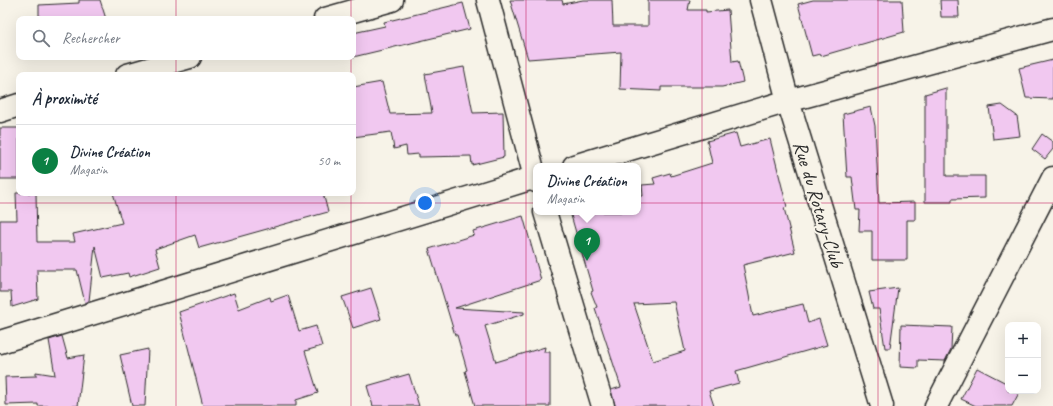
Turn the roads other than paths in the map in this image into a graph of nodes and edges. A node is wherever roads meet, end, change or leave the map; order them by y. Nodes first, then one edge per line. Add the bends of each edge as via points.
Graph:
1 (392, 0) edge
2 (488, 0) edge
3 (761, 0) edge
4 (336, 16) edge
5 (1053, 29) edge
6 (180, 60) edge
7 (138, 72) edge
8 (788, 102) junction
9 (16, 106) edge
10 (0, 111) edge
11 (584, 163) edge
12 (533, 168) edge
13 (1053, 178) edge
14 (533, 180) edge
15 (546, 215) edge
16 (0, 342) edge
17 (603, 406) edge
18 (882, 406) edge
19 (936, 406) edge

1 - 4 street
2 - 12 street
3 - 8 street, Rue du Rotary-Club
5 - 8 street
6 - 7 street
8 - 11 street
8 - 18 street, Rue du Rotary-Club
9 - 10 street
13 - 19 street
14 - 16 street
15 - 17 street

